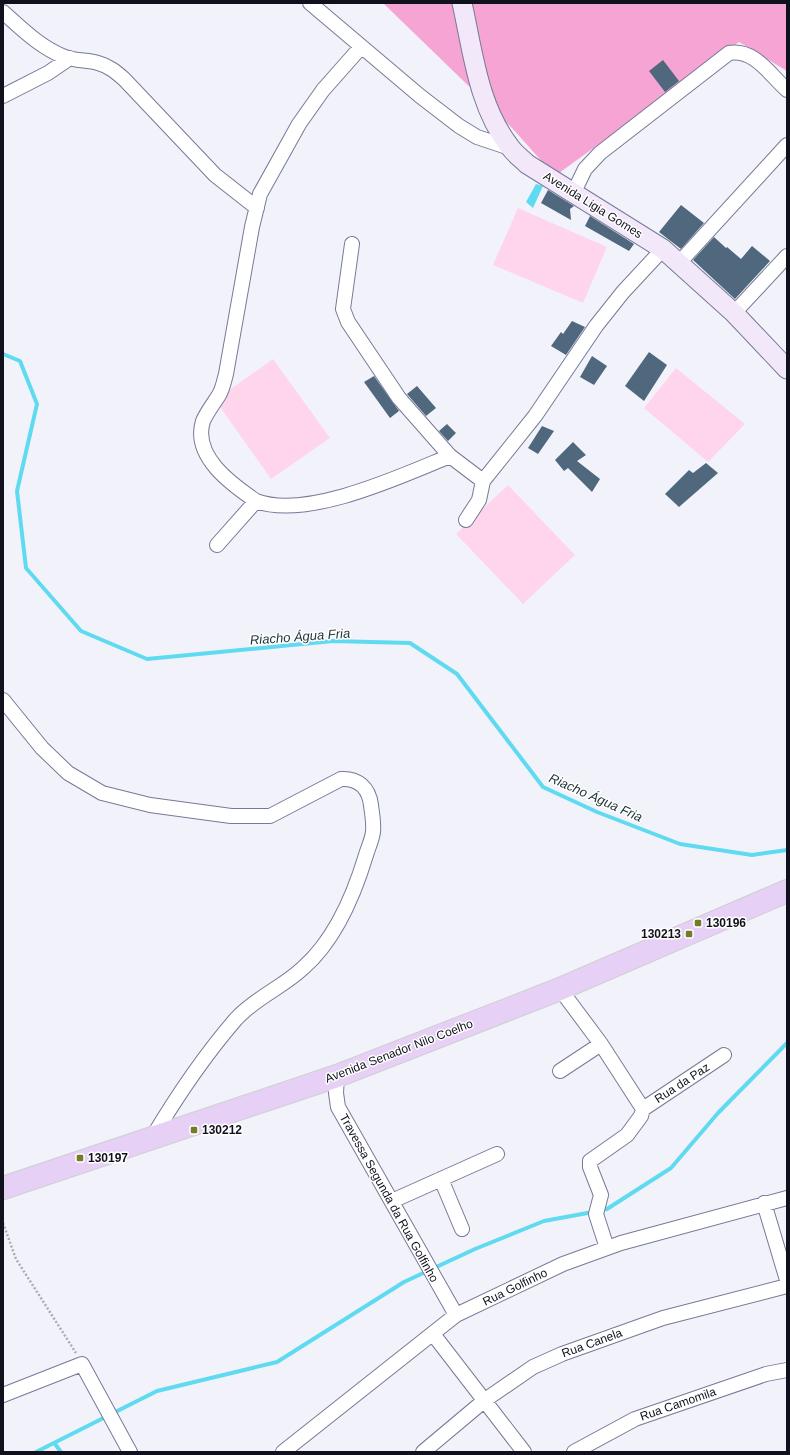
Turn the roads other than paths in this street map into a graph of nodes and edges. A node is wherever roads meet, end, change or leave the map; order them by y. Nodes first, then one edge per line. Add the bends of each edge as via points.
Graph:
1 (310, 3) edge
2 (462, 3) edge
3 (3, 12) edge
4 (361, 47) junction
5 (70, 58) junction
6 (787, 90) edge
7 (3, 96) edge
8 (787, 145) edge
9 (510, 148) junction
10 (573, 194) junction
11 (257, 208) junction
12 (352, 244) dead end
13 (663, 249) junction
14 (787, 256) edge
15 (679, 263) junction
16 (734, 313) junction
17 (787, 369) edge
18 (450, 456) junction
19 (483, 481) junction
20 (256, 501) junction
21 (466, 520) dead end
22 (217, 545) dead end
23 (3, 700) edge
24 (787, 891) edge
25 (560, 989) junction
26 (601, 1044) junction
27 (724, 1055) dead end
28 (560, 1071) dead end
29 (337, 1076) junction
30 (643, 1109) junction
31 (152, 1138) junction
32 (497, 1154) dead end
33 (441, 1179) junction
34 (3, 1188) edge
35 (787, 1198) edge
36 (392, 1201) junction
37 (764, 1203) junction
38 (462, 1229) dead end
39 (607, 1248) junction
40 (787, 1280) edge
41 (787, 1286) edge
42 (456, 1315) junction
43 (433, 1334) junction
44 (787, 1370) edge
45 (3, 1395) edge
46 (485, 1400) junction
47 (130, 1452) edge
48 (283, 1452) edge
49 (423, 1452) edge
50 (524, 1452) edge
51 (574, 1452) edge

1 - 4 street
2 - 9 street, Avenida Ligia Gomes via 480,89 493,120
3 - 5 street via 50,50
4 - 9 street via 459,126 477,137
4 - 11 street via 323,90 299,124 260,194
5 - 7 street via 48,73
5 - 11 street via 111,68 215,175
6 - 10 street via 747,53 729,53 600,153 585,169
8 - 15 street
9 - 10 street, Avenida Ligia Gomes via 527,164
10 - 13 street, Avenida Ligia Gomes
11 - 20 street via 226,374 220,393 203,421 201,434 203,446 212,462 230,484
12 - 18 street via 343,309 348,322 399,398
13 - 15 street, Avenida Ligia Gomes
13 - 19 street via 596,326 535,416
14 - 16 street
15 - 16 street, Avenida Ligia Gomes
16 - 17 street, Avenida Ligia Gomes
18 - 19 street
18 - 20 street via 369,487 322,501 293,506 268,506
19 - 21 street via 479,500
20 - 22 street
23 - 31 street via 42,748 68,773 102,793 150,805 231,816 270,816 341,779 356,781 365,788 370,799 373,833 362,869 332,934 303,969 237,1018 190,1076
24 - 25 main road, Avenida Senador Nilo Coelho
25 - 26 street, Rua da Paz
25 - 29 main road, Avenida Senador Nilo Coelho
26 - 28 street
26 - 30 street, Rua da Paz
27 - 30 street, Rua da Paz
29 - 31 main road, Avenida Senador Nilo Coelho
29 - 36 street, Travessa Segunda da Rua Golfinho via 338,1107
30 - 39 street via 627,1135 590,1161 601,1196 596,1211
31 - 34 main road, Avenida Senador Nilo Coelho
32 - 33 street
33 - 36 street
33 - 38 street
35 - 37 street, Rua Golfinho
36 - 42 street, Travessa Segunda da Rua Golfinho
37 - 39 street, Rua Golfinho
37 - 40 street
39 - 42 street, Rua Golfinho via 563,1264
41 - 46 street, Rua Canela via 663,1318 562,1354 534,1366
42 - 43 street, Rua Golfinho
43 - 46 street
43 - 48 street, Rua Golfinho
44 - 51 street, Rua Camomila via 766,1374 635,1419
45 - 47 street via 82,1364
46 - 49 street, Rua Canela
46 - 50 street

